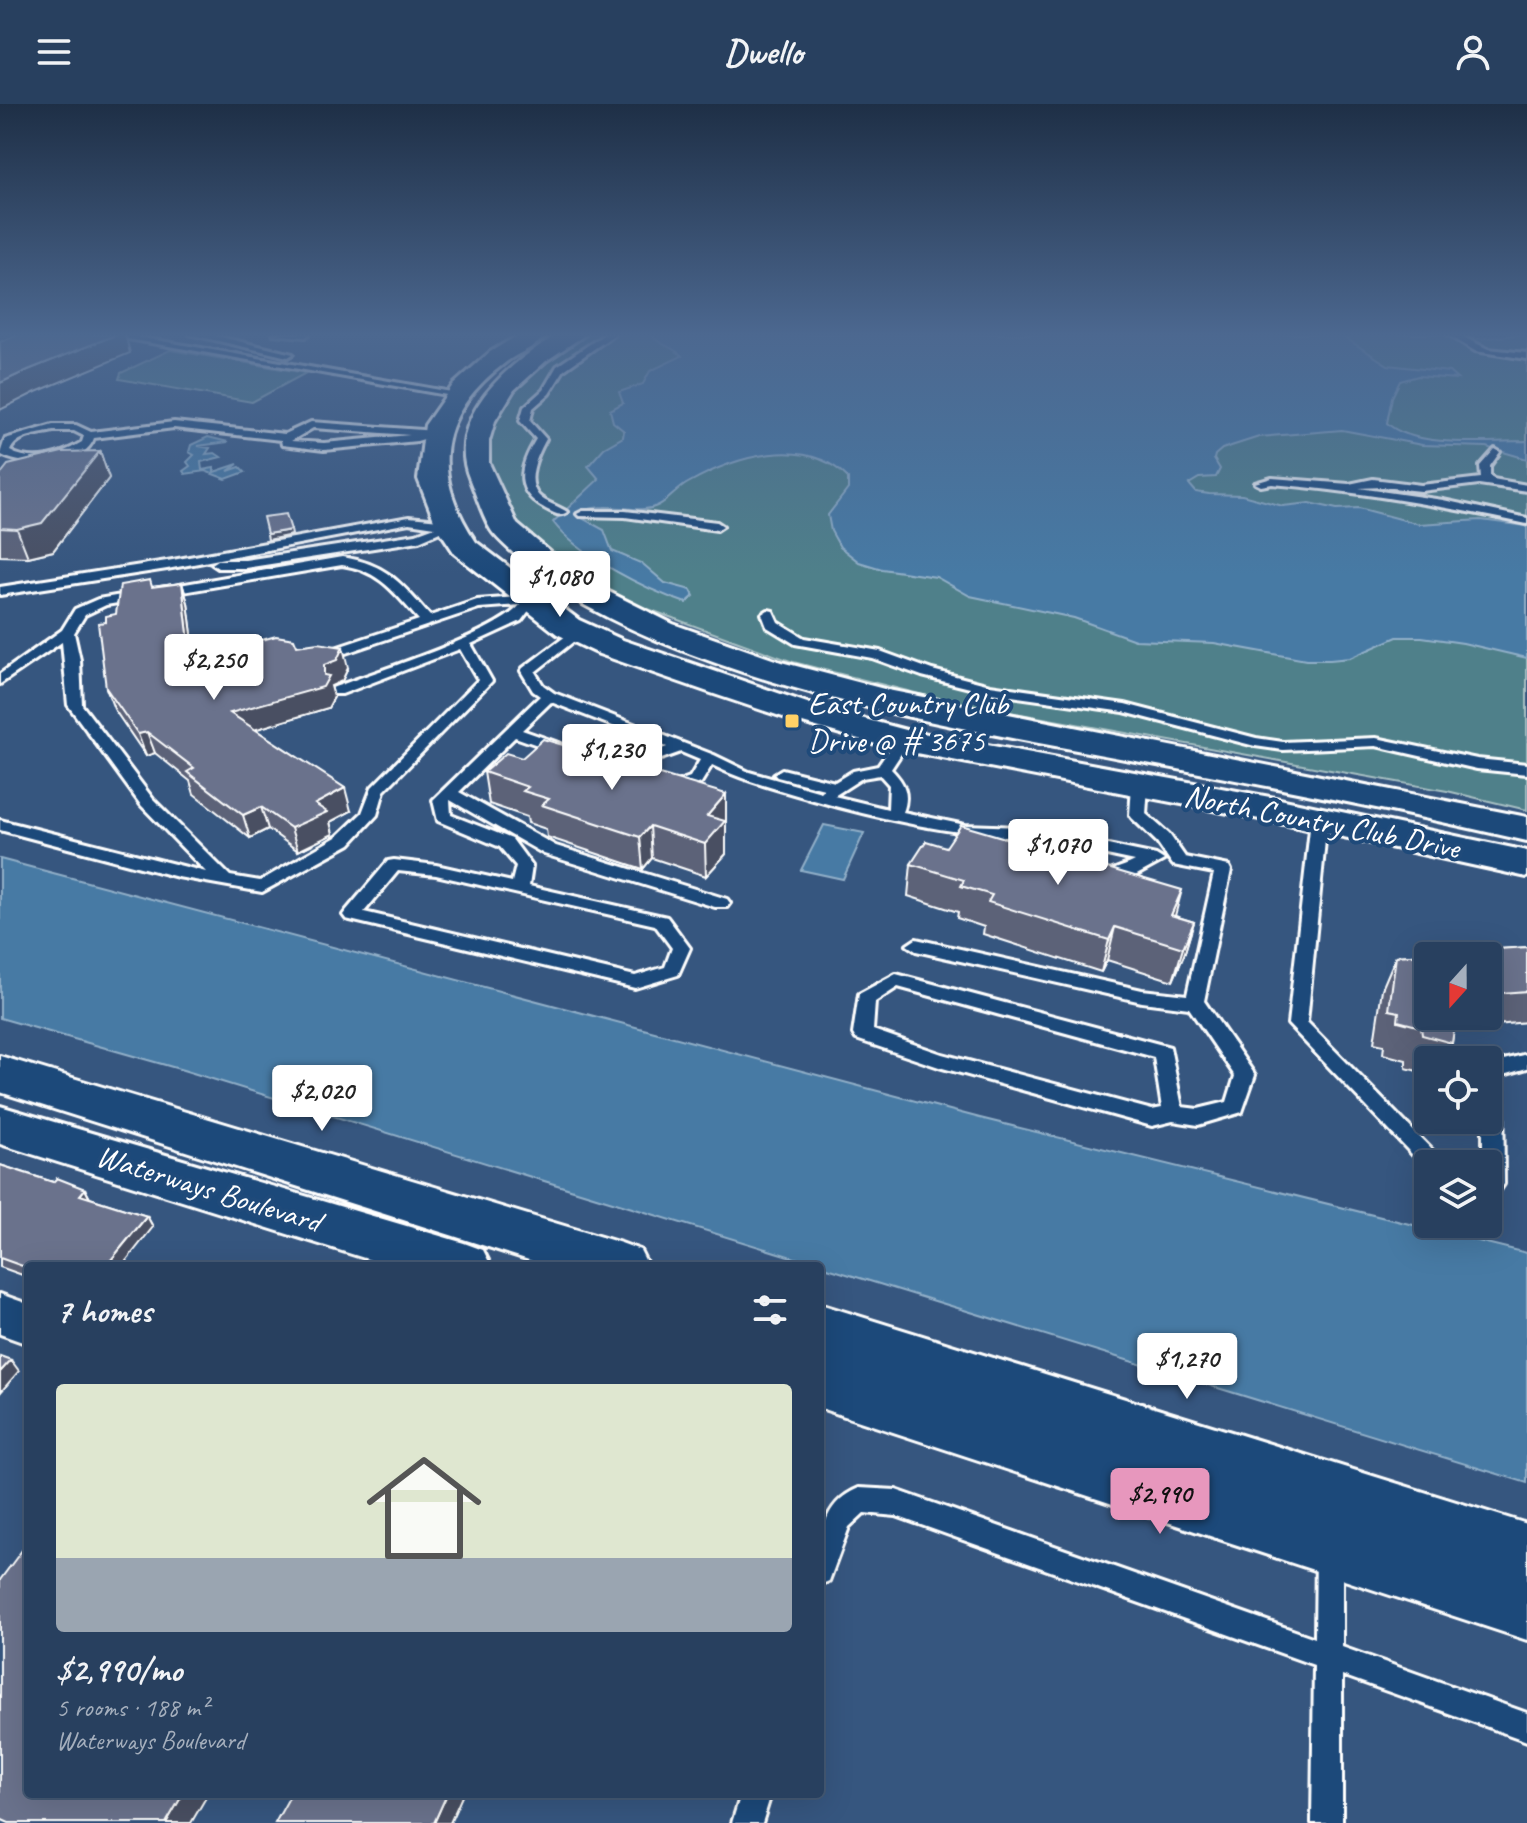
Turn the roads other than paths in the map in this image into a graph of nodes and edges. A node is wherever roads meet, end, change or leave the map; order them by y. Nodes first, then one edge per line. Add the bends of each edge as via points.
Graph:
1 (445, 414) edge
2 (486, 414) edge
3 (525, 414) edge
4 (477, 433) junction
5 (436, 434) junction
6 (90, 435) junction
7 (286, 437) junction
8 (1495, 452) dead end
9 (3, 454) edge
10 (1489, 482) junction
11 (1261, 483) dead end
12 (1349, 487) junction
13 (1527, 488) edge
14 (561, 512) dead end
15 (583, 514) dead end
16 (494, 516) junction
17 (1527, 521) edge
18 (450, 525) junction
19 (717, 526) dead end
20 (571, 586) junction
21 (0, 591) edge
22 (528, 598) junction
23 (469, 607) junction
24 (768, 614) dead end
25 (427, 621) junction
26 (500, 626) junction
27 (578, 631) junction
28 (67, 633) junction
29 (463, 643) junction
30 (308, 661) edge
31 (0, 680) edge
32 (337, 691) edge
33 (549, 696) junction
34 (924, 709) junction
35 (512, 731) junction
36 (681, 747) junction
37 (893, 755) junction
38 (584, 757) edge
39 (709, 758) junction
40 (1527, 769) edge
41 (1140, 785) junction
42 (448, 792) junction
43 (830, 792) junction
44 (1321, 804) junction
45 (896, 809) junction
46 (0, 825) edge
47 (1527, 829) edge
48 (1025, 833) junction
49 (1150, 859) junction
50 (1179, 861) junction
51 (1527, 864) edge
52 (1066, 871) edge
53 (1089, 879) edge
54 (224, 880) junction
55 (519, 891) junction
56 (721, 903) dead end
57 (916, 945) dead end
58 (1195, 1002) junction
59 (1527, 1061) edge
60 (0, 1074) edge
61 (1173, 1113) junction
62 (0, 1125) edge
63 (1419, 1150) edge
64 (1493, 1150) edge
65 (451, 1262) edge
66 (608, 1262) edge
67 (0, 1314) edge
68 (24, 1323) edge
69 (824, 1330) edge
70 (824, 1382) edge
71 (1330, 1519) junction
72 (1527, 1556) edge
73 (824, 1561) edge
74 (1527, 1607) edge
75 (1329, 1658) junction
76 (1527, 1727) edge
77 (755, 1798) edge
78 (747, 1823) edge
79 (1327, 1823) edge

1 - 5 street
2 - 4 street
3 - 14 lane via 541,439 528,461 530,491 536,500
4 - 5 street
4 - 16 street, North Country Club Drive via 480,489
5 - 7 lane via 328,424
5 - 7 lane via 310,449 286,443
5 - 18 street, North Country Club Drive via 432,479
6 - 7 lane via 174,425
6 - 9 lane via 87,444 57,457 20,459
6 - 9 lane via 76,428 42,429 9,441
8 - 10 lane via 1485,466
10 - 12 lane
10 - 13 lane
11 - 12 lane
12 - 17 lane
15 - 19 lane via 625,514 666,526
16 - 18 street
16 - 20 street, North Country Club Drive via 520,546
18 - 21 lane via 419,537 245,564 167,565
18 - 22 street, North Country Club Drive via 465,548
20 - 22 street
20 - 34 street, North Country Club Drive via 620,613 743,660
22 - 23 lane
22 - 26 lane via 516,618
22 - 27 street, North Country Club Drive
23 - 25 lane
23 - 26 lane
24 - 40 lane via 772,624 800,641 875,654 990,689 1125,708 1255,742 1376,742
25 - 28 lane via 378,568 342,561 103,602 80,612
25 - 30 lane
26 - 29 lane
27 - 33 lane via 528,671
27 - 37 street, North Country Club Drive
28 - 31 lane
28 - 54 lane via 75,705 147,802
29 - 32 lane
29 - 54 lane via 485,681 377,790 369,815 344,840 262,887
33 - 35 lane
33 - 36 lane
34 - 37 street
34 - 44 street, North Country Club Drive
35 - 38 lane
35 - 42 lane
36 - 39 lane
36 - 39 lane via 645,760 639,778 671,789 689,785
37 - 41 street, North Country Club Drive
37 - 43 lane
37 - 45 lane
39 - 43 lane via 744,775
41 - 44 street, North Country Club Drive
41 - 50 lane via 1138,815
42 - 55 lane via 441,800 444,818 506,843 524,866
42 - 56 lane via 550,850
43 - 45 lane
44 - 47 street, North Country Club Drive
44 - 51 street, North Country Club Drive
44 - 63 lane via 1297,1024
45 - 48 lane
46 - 54 lane
48 - 49 lane
48 - 52 lane via 1054,866
49 - 50 lane
49 - 53 lane via 1103,881
50 - 58 lane via 1223,870
55 - 55 lane via 394,865 352,915 635,982 672,971 681,948 661,921
57 - 58 lane via 1142,996
58 - 61 lane via 1245,1075 1235,1107 1198,1117
59 - 64 lane via 1493,1070
60 - 66 street, Waterways Boulevard
61 - 61 lane via 1163,1052 896,980 866,999 863,1034 1152,1118
62 - 65 street, Waterways Boulevard
67 - 68 street
69 - 71 street
70 - 71 street
71 - 72 street
71 - 74 street
71 - 75 lane
73 - 75 lane via 839,1519 859,1500 896,1503
75 - 76 lane
75 - 79 lane
77 - 78 lane

